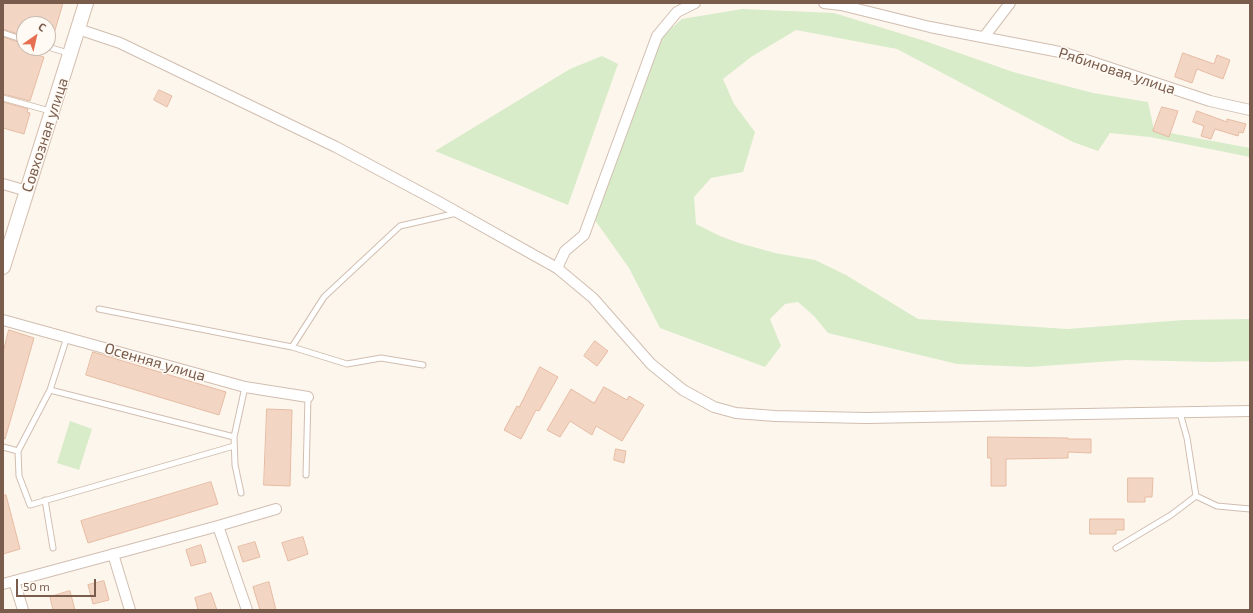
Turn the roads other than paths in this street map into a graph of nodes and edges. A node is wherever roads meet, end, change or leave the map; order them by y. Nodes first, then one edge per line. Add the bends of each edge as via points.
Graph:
1 (86, 3) edge
2 (695, 3) edge
3 (824, 3) edge
4 (1010, 3) edge
5 (78, 29) junction
6 (3, 33) edge
7 (984, 36) junction
8 (16, 37) edge
9 (56, 49) edge
10 (71, 54) junction
11 (3, 98) edge
12 (1250, 110) edge
13 (53, 112) junction
14 (3, 184) edge
15 (27, 191) junction
16 (458, 213) junction
17 (3, 267) edge
18 (556, 268) junction
19 (99, 309) dead end
20 (3, 320) edge
21 (67, 337) junction
22 (292, 347) junction
23 (423, 365) dead end
24 (245, 387) junction
25 (50, 390) junction
26 (308, 397) joint
27 (1250, 411) edge
28 (1180, 413) junction
29 (234, 437) junction
30 (234, 446) junction
31 (3, 447) edge
32 (18, 451) junction
33 (306, 475) dead end
34 (242, 493) dead end
35 (1196, 496) junction
36 (45, 500) junction
37 (276, 509) dead end
38 (1250, 509) edge
39 (218, 526) junction
40 (53, 548) dead end
41 (1116, 548) dead end
42 (113, 554) junction
43 (14, 581) junction
44 (3, 584) edge
45 (23, 610) edge
46 (130, 610) edge
47 (247, 610) edge

1 - 5 main road, Совхозная улица
2 - 18 street via 677,12 657,36 584,235 565,250
3 - 7 street, Рябиновая улица via 930,27
4 - 7 street
5 - 10 main road, Совхозная улица
5 - 16 street via 120,43 336,147
6 - 8 lane
7 - 12 street, Рябиновая улица via 1065,53 1210,101
9 - 10 lane
10 - 13 main road, Совхозная улица
11 - 13 lane
13 - 15 main road, Совхозная улица
14 - 15 street
15 - 17 main road, Совхозная улица
16 - 18 street
16 - 22 lane via 400,226 324,296
18 - 28 street via 593,298 651,364 683,390 714,407 736,413 866,418
19 - 22 lane
20 - 21 street, Осенняя улица
21 - 24 street, Осенняя улица
21 - 25 lane
22 - 23 lane via 347,364 381,358
24 - 26 street, Осенняя улица
24 - 29 lane
25 - 29 lane
25 - 32 lane
26 - 33 lane
27 - 28 street
28 - 35 lane via 1187,438
29 - 30 lane
30 - 34 lane via 235,464
30 - 36 lane
31 - 32 lane
32 - 36 lane via 19,476 30,505
35 - 38 lane via 1218,506
35 - 41 lane via 1171,515
36 - 40 lane
37 - 39 street
39 - 42 street
39 - 47 street
42 - 43 street
42 - 46 street
43 - 44 street
43 - 45 street

